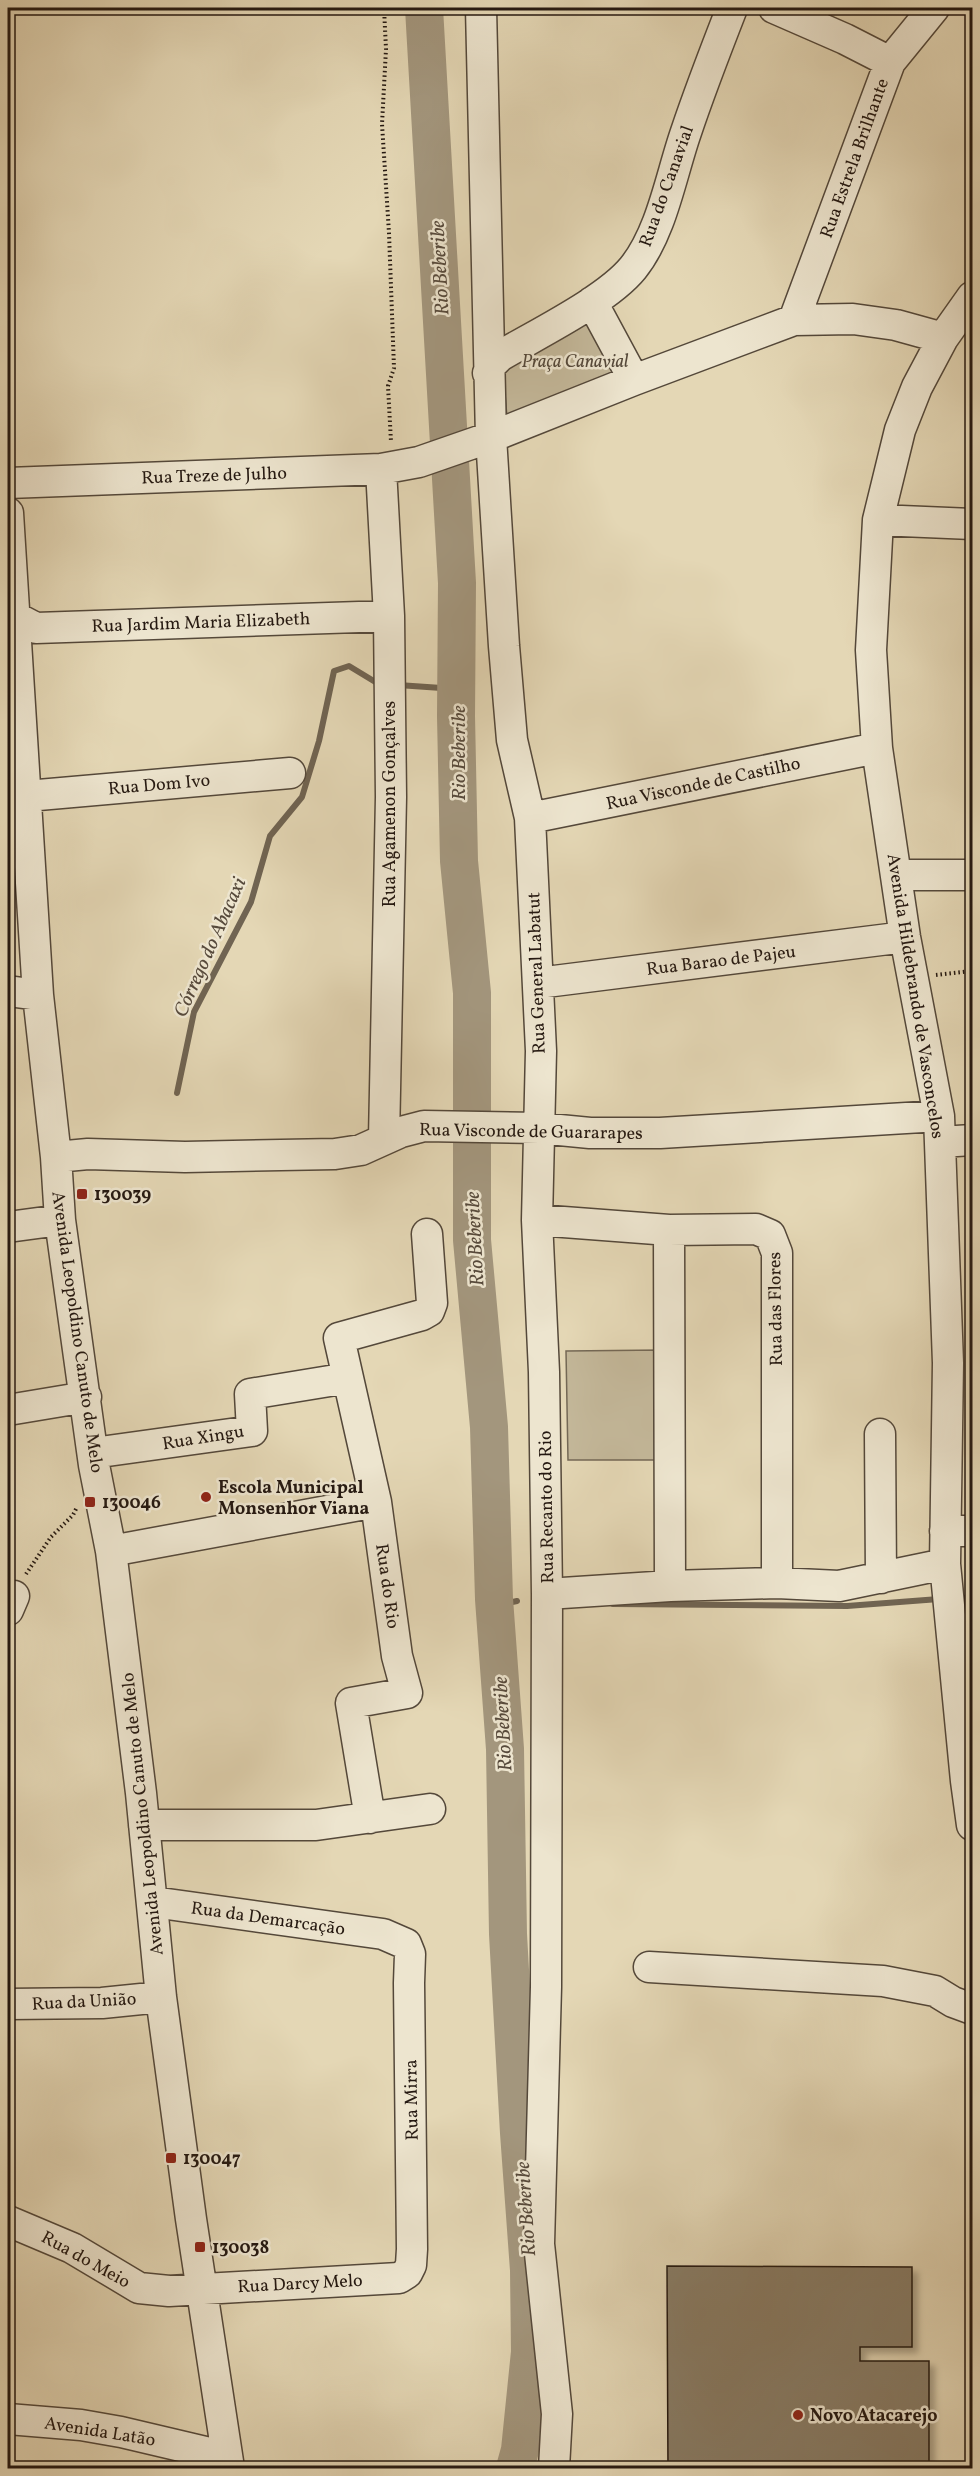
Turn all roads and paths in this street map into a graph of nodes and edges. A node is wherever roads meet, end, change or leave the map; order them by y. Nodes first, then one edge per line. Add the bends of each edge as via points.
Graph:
1 (384, 8) edge
2 (481, 8) edge
3 (732, 8) edge
4 (774, 8) edge
5 (934, 8) edge
6 (890, 62) junction
7 (972, 297) edge
8 (592, 302) junction
9 (794, 320) junction
10 (943, 338) junction
11 (488, 373) junction
12 (634, 380) junction
13 (491, 437) junction
14 (398, 466) junction
15 (8, 483) edge
16 (8, 513) edge
17 (878, 520) junction
18 (972, 524) edge
19 (11, 616) edge
20 (389, 616) junction
21 (877, 747) junction
22 (290, 773) dead end
23 (17, 794) edge
24 (530, 818) junction
25 (896, 875) junction
26 (972, 875) edge
27 (905, 937) junction
28 (972, 971) edge
29 (914, 977) junction
30 (538, 983) junction
31 (8, 991) edge
32 (38, 995) junction
33 (538, 1128) junction
34 (940, 1129) junction
35 (384, 1139) junction
36 (972, 1140) edge
37 (56, 1157) junction
38 (60, 1220) junction
39 (537, 1220) junction
40 (8, 1227) edge
41 (669, 1230) junction
42 (427, 1234) dead end
43 (348, 1378) junction
44 (86, 1397) junction
45 (8, 1410) edge
46 (880, 1434) dead end
47 (93, 1453) junction
48 (376, 1502) junction
49 (78, 1503) dead end
50 (959, 1531) edge
51 (111, 1551) junction
52 (881, 1578) junction
53 (777, 1583) junction
54 (670, 1586) junction
55 (947, 1587) junction
56 (547, 1594) junction
57 (11, 1603) edge
58 (969, 1781) edge
59 (430, 1809) dead end
60 (370, 1818) junction
61 (144, 1825) junction
62 (972, 1825) edge
63 (153, 1902) junction
64 (383, 1934) joint
65 (649, 1967) dead end
66 (161, 1997) junction
67 (8, 1999) edge
68 (972, 2009) edge
69 (8, 2221) edge
70 (399, 2278) joint
71 (201, 2288) junction
72 (8, 2419) edge
73 (228, 2463) edge
74 (554, 2469) edge

1 - 14 path via 382,124 394,357 388,386
2 - 11 street
3 - 8 street, Rua do Canavial via 650,239 633,268
4 - 6 street
5 - 6 street, Rua Estrela Brilhante
6 - 9 street, Rua Estrela Brilhante
7 - 10 street, Avenida Hildebrando de Vasconcelos
8 - 11 street, Rua do Canavial via 500,356
8 - 12 street
9 - 10 street, Rua Treze de Julho via 853,319 896,325
9 - 12 street, Rua Treze de Julho
10 - 17 street, Avenida Hildebrando de Vasconcelos via 900,430
11 - 13 street
12 - 13 street, Rua Treze de Julho
13 - 14 street, Rua Treze de Julho
13 - 24 street, Rua General Labatut via 512,740
14 - 15 street, Rua Treze de Julho
14 - 20 street, Rua Agamenon Gonçalves
16 - 19 street, Avenida Leopoldino Canuto de Melo
17 - 18 street
17 - 21 street, Avenida Hildebrando de Vasconcelos via 871,650
19 - 20 street, Rua Jardim Maria Elizabeth via 36,628
19 - 23 street, Avenida Leopoldino Canuto de Melo
20 - 35 street, Rua Agamenon Gonçalves via 391,797
21 - 24 street, Rua Visconde de Castilho
21 - 25 street, Avenida Hildebrando de Vasconcelos
22 - 23 street, Rua Dom Ivo
23 - 32 street, Avenida Leopoldino Canuto de Melo
24 - 30 street, Rua General Labatut
25 - 26 street
25 - 27 street, Avenida Hildebrando de Vasconcelos
27 - 29 street, Avenida Hildebrando de Vasconcelos
27 - 30 street, Rua Barao de Pajeu
28 - 29 path
29 - 34 street, Avenida Hildebrando de Vasconcelos
30 - 33 street, Rua General Labatut
31 - 32 street
32 - 37 street, Avenida Leopoldino Canuto de Melo
33 - 34 street, Rua Visconde de Guararapes via 574,1133
33 - 35 street, Rua Visconde de Guararapes via 424,1126
33 - 39 street, Rua Recanto do Rio
34 - 36 street, Rua Visconde de Guararapes
34 - 50 street, Avenida Hildebrando de Vasconcelos via 948,1363
35 - 37 street, Rua Visconde de Guararapes via 347,1153 303,1156
37 - 38 street, Avenida Leopoldino Canuto de Melo
38 - 40 street
38 - 44 street, Avenida Leopoldino Canuto de Melo
39 - 41 street, Rua das Flores
39 - 56 street, Rua Recanto do Rio
41 - 53 street, Rua das Flores via 756,1229 770,1235 777,1253
41 - 54 street
42 - 43 street, Rua do Rio via 432,1303 429,1311 339,1338
43 - 47 street, Rua Xingu via 250,1394 252,1431
43 - 48 street, Rua do Rio
44 - 45 street
44 - 47 street, Avenida Leopoldino Canuto de Melo
46 - 52 street
47 - 51 street, Avenida Leopoldino Canuto de Melo
48 - 51 street
48 - 60 street, Rua do Rio via 407,1693 351,1703
49 - 57 path via 73,1515 33,1562
50 - 55 street, Avenida Hildebrando de Vasconcelos
51 - 61 street, Avenida Leopoldino Canuto de Melo
52 - 53 street, Rua Recanto do Rio via 839,1586
52 - 55 street, Rua Recanto do Rio
53 - 54 street, Rua Recanto do Rio
54 - 56 street, Rua Recanto do Rio
55 - 58 street, Avenida Hildebrando de Vasconcelos
56 - 74 street via 546,1987 538,2244 557,2414
58 - 62 street, Avenida Hildebrando de Vasconcelos
59 - 60 street
60 - 61 street via 316,1825
61 - 63 street, Avenida Leopoldino Canuto de Melo
63 - 64 street, Rua da Demarcação
63 - 66 street, Avenida Leopoldino Canuto de Melo
64 - 70 street, Rua Mirra via 402,1940 411,1954 412,2249 411,2265
65 - 68 street via 883,1981 935,1991
66 - 67 street, Rua da União via 102,2003
66 - 71 street, Avenida Leopoldino Canuto de Melo
69 - 71 street, Rua do Meio via 72,2248 139,2288
70 - 71 street, Rua Darcy Melo
71 - 73 street, Avenida Leopoldino Canuto de Melo
72 - 73 street, Avenida Latão via 121,2432

